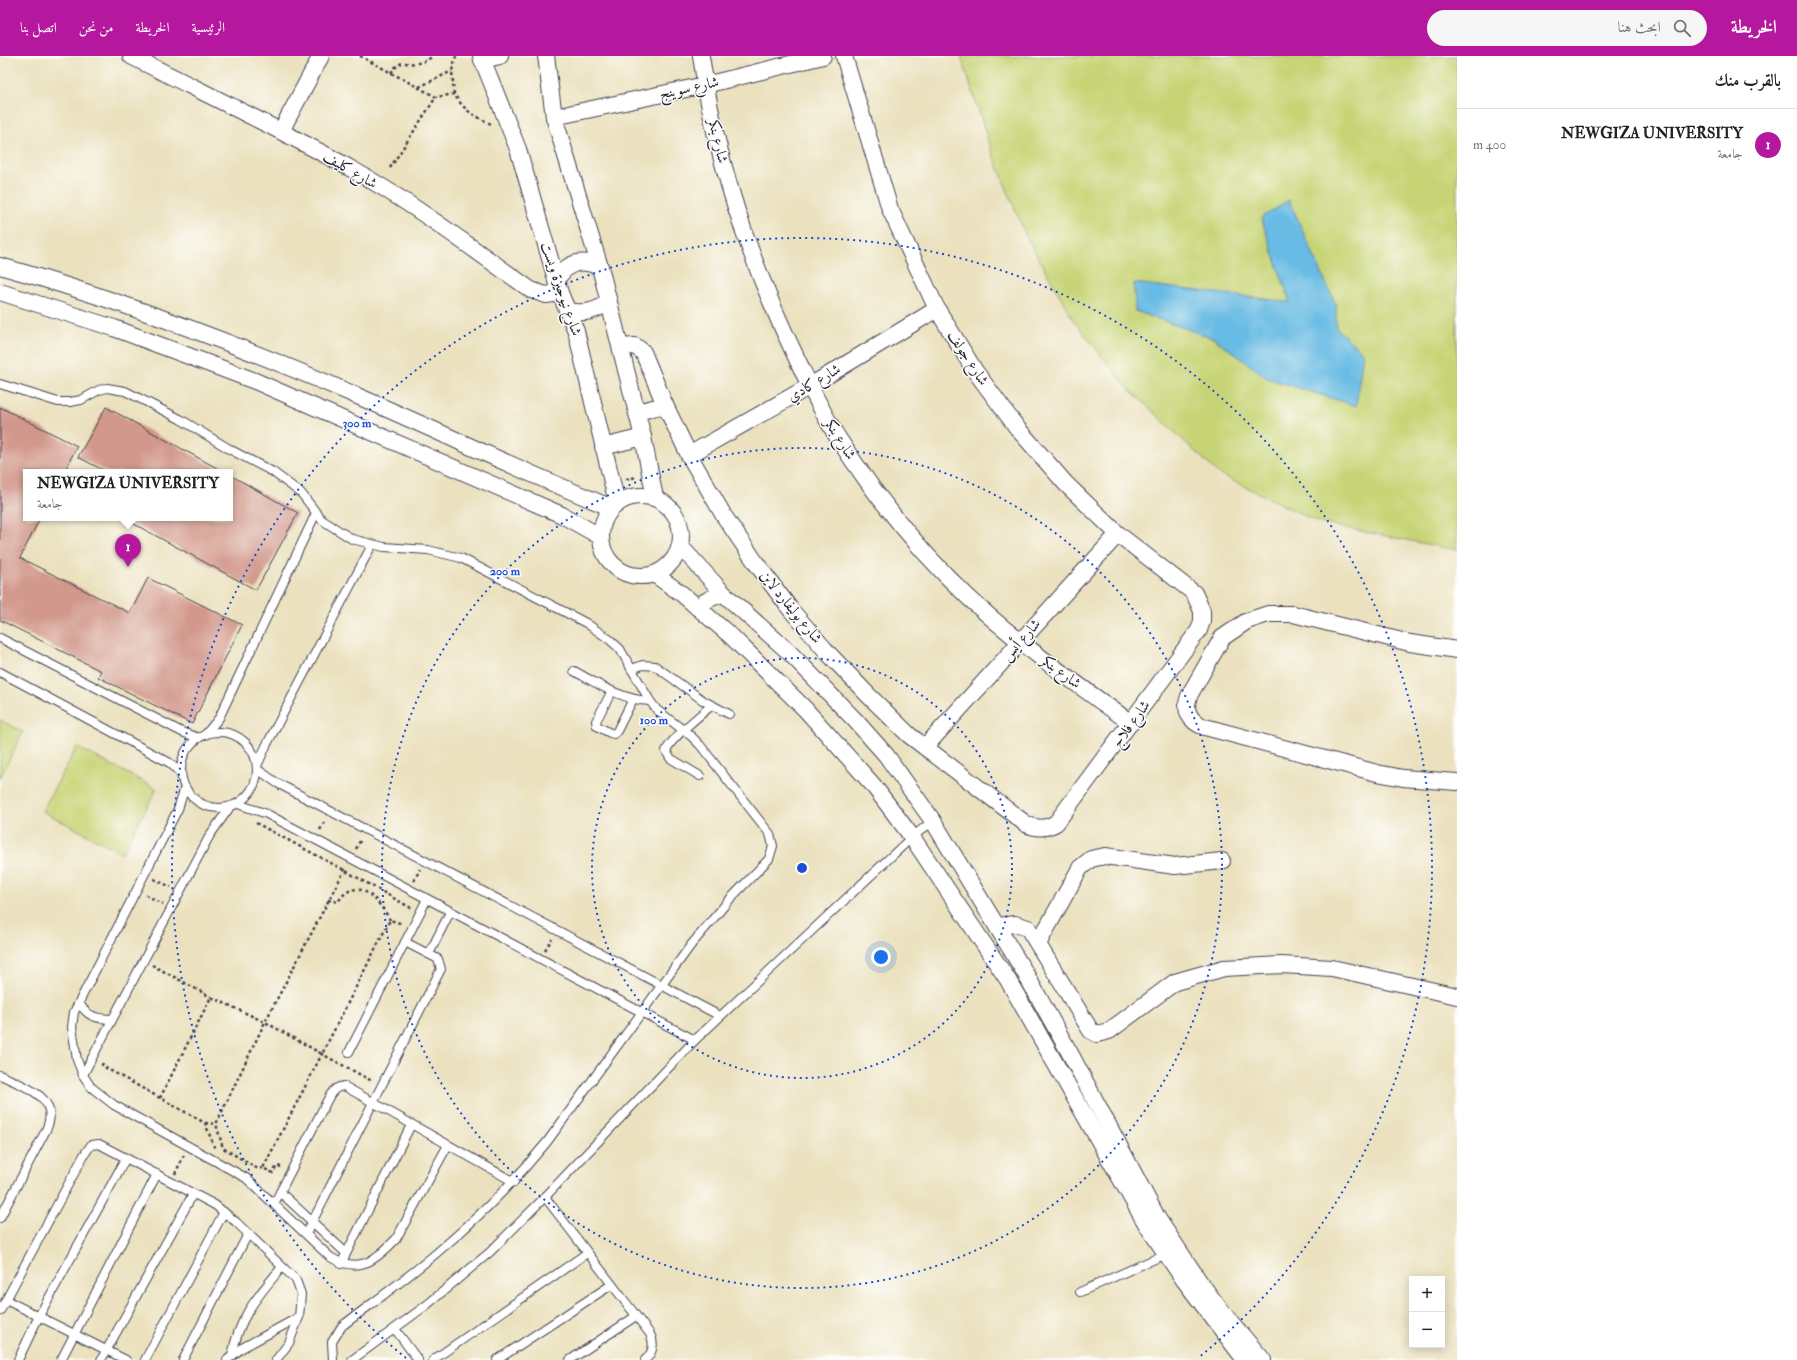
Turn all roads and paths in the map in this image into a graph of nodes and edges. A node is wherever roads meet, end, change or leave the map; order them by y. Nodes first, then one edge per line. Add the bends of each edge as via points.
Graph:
1 (131, 56) edge
2 (321, 56) edge
3 (361, 56) edge
4 (433, 56) edge
5 (455, 56) edge
6 (500, 56) edge
7 (546, 56) edge
8 (701, 56) edge
9 (823, 56) edge
10 (844, 56) edge
11 (482, 58) edge
12 (452, 72) junction
13 (391, 73) junction
14 (705, 85) junction
15 (418, 87) junction
16 (454, 94) junction
17 (436, 97) junction
18 (554, 117) junction
19 (496, 126) dead end
20 (281, 131) junction
21 (390, 168) dead end
22 (0, 266) edge
23 (600, 266) junction
24 (558, 287) junction
25 (0, 292) edge
26 (609, 301) junction
27 (937, 309) junction
28 (568, 311) junction
29 (621, 347) junction
30 (0, 384) edge
31 (810, 386) junction
32 (665, 405) junction
33 (637, 412) junction
34 (643, 437) junction
35 (603, 447) junction
36 (689, 455) junction
37 (655, 498) junction
38 (615, 506) junction
39 (316, 513) junction
40 (1118, 534) junction
41 (601, 537) junction
42 (372, 545) junction
43 (680, 546) junction
44 (654, 574) junction
45 (1194, 592) joint
46 (724, 594) junction
47 (698, 607) junction
48 (0, 638) edge
49 (1020, 642) junction
50 (1457, 650) edge
51 (631, 669) junction
52 (574, 671) dead end
53 (0, 672) edge
54 (612, 691) junction
55 (633, 699) junction
56 (650, 701) junction
57 (711, 706) junction
58 (729, 714) dead end
59 (1131, 724) junction
60 (683, 731) junction
61 (202, 736) junction
62 (925, 746) junction
63 (257, 768) junction
64 (181, 774) junction
65 (700, 776) dead end
66 (1457, 782) edge
67 (185, 787) junction
68 (234, 805) junction
69 (330, 811) junction
70 (251, 820) dead end
71 (934, 821) junction
72 (1026, 824) joint
73 (366, 830) junction
74 (912, 837) junction
75 (315, 840) junction
76 (351, 858) junction
77 (425, 860) junction
78 (1222, 861) dead end
79 (344, 870) junction
80 (144, 874) junction
81 (136, 890) junction
82 (409, 890) junction
83 (180, 892) junction
84 (427, 899) junction
85 (328, 900) junction
86 (171, 908) junction
87 (412, 908) junction
88 (450, 912) junction
89 (409, 914) dead end
90 (405, 919) dead end
91 (390, 920) junction
92 (998, 926) junction
93 (556, 930) junction
94 (405, 942) junction
95 (1038, 944) junction
96 (429, 954) junction
97 (156, 959) dead end
98 (540, 959) junction
99 (143, 960) junction
100 (152, 965) junction
101 (149, 972) dead end
102 (662, 985) junction
103 (1457, 996) edge
104 (212, 997) junction
105 (79, 1003) junction
106 (642, 1013) junction
107 (720, 1016) junction
108 (112, 1019) junction
109 (265, 1022) junction
110 (695, 1040) junction
111 (349, 1052) dead end
112 (322, 1054) junction
113 (103, 1059) dead end
114 (0, 1074) edge
115 (83, 1075) junction
116 (382, 1086) junction
117 (160, 1098) junction
118 (374, 1102) junction
119 (205, 1123) junction
120 (216, 1124) junction
121 (411, 1124) junction
122 (448, 1144) junction
123 (188, 1145) junction
124 (126, 1158) junction
125 (212, 1158) junction
126 (263, 1168) junction
127 (291, 1171) junction
128 (157, 1174) junction
129 (172, 1182) junction
130 (514, 1182) junction
131 (280, 1192) junction
132 (193, 1194) junction
133 (545, 1197) junction
134 (274, 1204) junction
135 (224, 1212) junction
136 (0, 1218) edge
137 (313, 1222) junction
138 (248, 1234) junction
139 (306, 1234) junction
140 (346, 1253) junction
141 (587, 1253) junction
142 (1166, 1254) junction
143 (341, 1264) junction
144 (282, 1267) junction
145 (611, 1285) junction
146 (1080, 1292) dead end
147 (6, 1300) junction
148 (0, 1311) edge
149 (39, 1316) junction
150 (636, 1316) junction
151 (299, 1317) junction
152 (395, 1329) junction
153 (74, 1334) junction
154 (106, 1350) junction
155 (229, 1358) edge
156 (18, 1360) edge
157 (60, 1360) edge
158 (101, 1360) edge
159 (126, 1360) edge
160 (145, 1360) edge
161 (183, 1360) edge
162 (276, 1360) edge
163 (333, 1360) edge
164 (352, 1360) edge
165 (418, 1360) edge
166 (433, 1360) edge
167 (496, 1360) edge
168 (570, 1360) edge
169 (645, 1360) edge
170 (1245, 1360) edge
171 (1263, 1360) edge

1 - 20 street, شارع كليف
2 - 20 street
3 - 13 path
4 - 13 path via 421,63 404,62 396,65
5 - 12 path
6 - 11 street
7 - 18 street
8 - 14 street, شارع بنكر
9 - 14 street, شارع سوينج
10 - 27 street, شارع جولف via 890,209
11 - 24 street, شارع نيوجيزة ويست via 518,149
12 - 15 path
12 - 16 path
13 - 15 path
14 - 18 street, شارع سوينج
14 - 31 street, شارع بنكر via 720,155 743,232 772,307
15 - 17 path
16 - 17 path
16 - 19 path via 470,114
17 - 21 path
18 - 23 street
20 - 24 street, شارع كليف via 417,209 531,290 546,295
22 - 38 street via 128,305 202,332 355,395 565,489
23 - 24 street via 591,262 570,265 562,271
23 - 26 street
24 - 28 street, شارع نيوجيزة ويست
25 - 41 street via 114,328 255,381 562,515
26 - 28 street via 590,312
26 - 29 street
27 - 31 street, شارع كادي
27 - 40 street, شارع جولف via 975,371 1018,429 1066,484
28 - 35 street, شارع نيوجيزة ويست via 579,341
29 - 32 street, شارع بوليفارد لاين via 635,346 641,350
29 - 33 street
30 - 39 lane via 58,402 81,400 107,388 125,391 273,472 301,494
31 - 36 street, شارع كادي
31 - 49 street, شارع بنكر via 839,439 882,501 921,548 968,597
32 - 33 street
32 - 36 street, شارع بوليفارد لاين
33 - 34 street
34 - 35 street
34 - 37 street
35 - 38 street, شارع نيوجيزة ويست
36 - 62 street, شارع بوليفارد لاين via 728,522 791,610 828,654 868,695
37 - 38 street via 632,497
37 - 43 street via 664,503 677,517 681,536
38 - 41 street via 602,526
39 - 42 lane via 335,530
39 - 61 lane via 219,718
40 - 45 street, شارع جولف
40 - 49 street, شارع أيس
41 - 44 street via 606,555 618,569 635,576
42 - 51 lane via 428,550 461,558 598,630 620,650
42 - 63 lane via 266,746
43 - 44 street via 671,563
43 - 46 street
44 - 47 street
45 - 59 street, شارع فلاج via 1202,611 1199,630
46 - 47 street via 714,596
46 - 71 street via 789,652 855,720 886,755
47 - 74 street via 805,709 873,785
48 - 61 lane via 182,732
49 - 59 street, شارع بنكر
49 - 62 street, شارع أيس
50 - 66 street via 1410,643 1293,614 1268,614 1247,621 1222,638 1190,694 1187,704 1191,719 1205,727 1384,774 1429,781
51 - 56 lane
51 - 57 lane via 644,665 660,668
52 - 54 lane
53 - 64 lane via 170,763
54 - 55 lane
54 - 55 lane via 596,721 597,726 610,734 617,731
55 - 56 lane
56 - 60 lane
57 - 58 lane
57 - 60 lane
59 - 72 street, شارع فلاج via 1056,823 1041,828
60 - 65 lane via 667,748 666,754
60 - 102 lane via 700,745 770,834 773,846 769,859 710,921
61 - 63 lane via 223,732 239,738 251,750
61 - 64 lane via 192,743 185,754
62 - 72 street, شارع بوليفارد لاين
63 - 68 lane via 254,786 247,796
63 - 69 lane via 276,783
64 - 67 lane
67 - 68 lane via 200,804 215,808
67 - 80 lane via 178,809
68 - 75 lane via 258,809
68 - 83 lane via 210,835
69 - 73 lane
69 - 75 path
70 - 79 path
71 - 74 lane
71 - 92 street
73 - 76 path
73 - 77 lane
74 - 107 lane
74 - 142 street via 1008,980 1137,1208
75 - 76 lane
76 - 79 path
76 - 82 lane
77 - 82 path
77 - 93 lane
78 - 95 street via 1175,866 1105,856 1091,859 1080,868
79 - 85 path
79 - 87 path
80 - 81 lane
80 - 83 path
81 - 86 path
81 - 105 lane
82 - 84 lane
82 - 87 path
83 - 86 lane
84 - 88 lane
84 - 94 lane
85 - 91 path via 338,902 342,895 350,890 362,890 373,896
85 - 109 path
86 - 99 lane
87 - 89 path
88 - 96 lane
88 - 98 lane
90 - 91 path via 402,925
91 - 112 path
92 - 95 street via 1009,924 1028,928
92 - 171 street via 1072,1057 1158,1219 1222,1312
93 - 98 path
93 - 102 lane
94 - 96 lane
94 - 111 lane
95 - 103 street via 1091,1031 1097,1034 1109,1031 1175,982 1224,968 1282,965 1332,968
96 - 116 lane via 438,959 441,969
97 - 100 path
98 - 106 lane
99 - 100 path
99 - 108 lane
100 - 101 path
100 - 104 path
102 - 106 lane
102 - 107 lane
104 - 109 path
104 - 117 path
105 - 108 lane via 95,1018
105 - 115 lane via 74,1012 72,1027
106 - 110 lane
106 - 130 lane via 547,1142
107 - 110 lane
108 - 115 lane
109 - 112 path
109 - 120 path
110 - 133 lane
112 - 116 path
112 - 126 path
113 - 117 path via 102,1065 106,1068
114 - 136 lane via 39,1094 48,1107 50,1119
115 - 123 lane via 91,1087 108,1101
116 - 118 lane
117 - 119 path
118 - 121 lane
118 - 127 lane via 344,1086 333,1090
118 - 137 lane
119 - 120 path
119 - 125 path via 216,1148
120 - 126 path via 223,1148 258,1169
121 - 122 lane
121 - 140 lane
122 - 130 lane
122 - 143 lane via 396,1239 371,1261 356,1265
123 - 125 lane
123 - 129 path
124 - 128 lane
124 - 147 lane via 99,1144 91,1145
124 - 149 lane
125 - 134 lane via 246,1178
126 - 127 path via 273,1173 277,1166
127 - 131 lane
128 - 129 lane
128 - 153 lane
129 - 132 lane
130 - 163 lane via 440,1250 342,1326 332,1342
131 - 134 lane
131 - 137 lane
132 - 135 lane
132 - 154 lane
133 - 141 lane
133 - 152 lane via 460,1279
134 - 139 lane
135 - 138 lane
135 - 160 lane
137 - 139 lane
137 - 140 lane
138 - 144 lane
138 - 161 lane
139 - 143 lane
140 - 143 lane
141 - 145 lane
141 - 166 lane
142 - 146 lane
142 - 170 street
144 - 151 lane via 296,1280 301,1294
144 - 155 lane via 251,1304
145 - 150 lane
145 - 167 lane
147 - 148 lane
147 - 149 lane
149 - 153 lane
149 - 156 lane
150 - 168 lane
150 - 169 lane via 652,1338 653,1348
151 - 155 lane via 242,1348
151 - 162 lane via 289,1343
152 - 164 lane
152 - 165 lane
153 - 154 lane
153 - 157 lane
154 - 158 lane
154 - 159 lane

